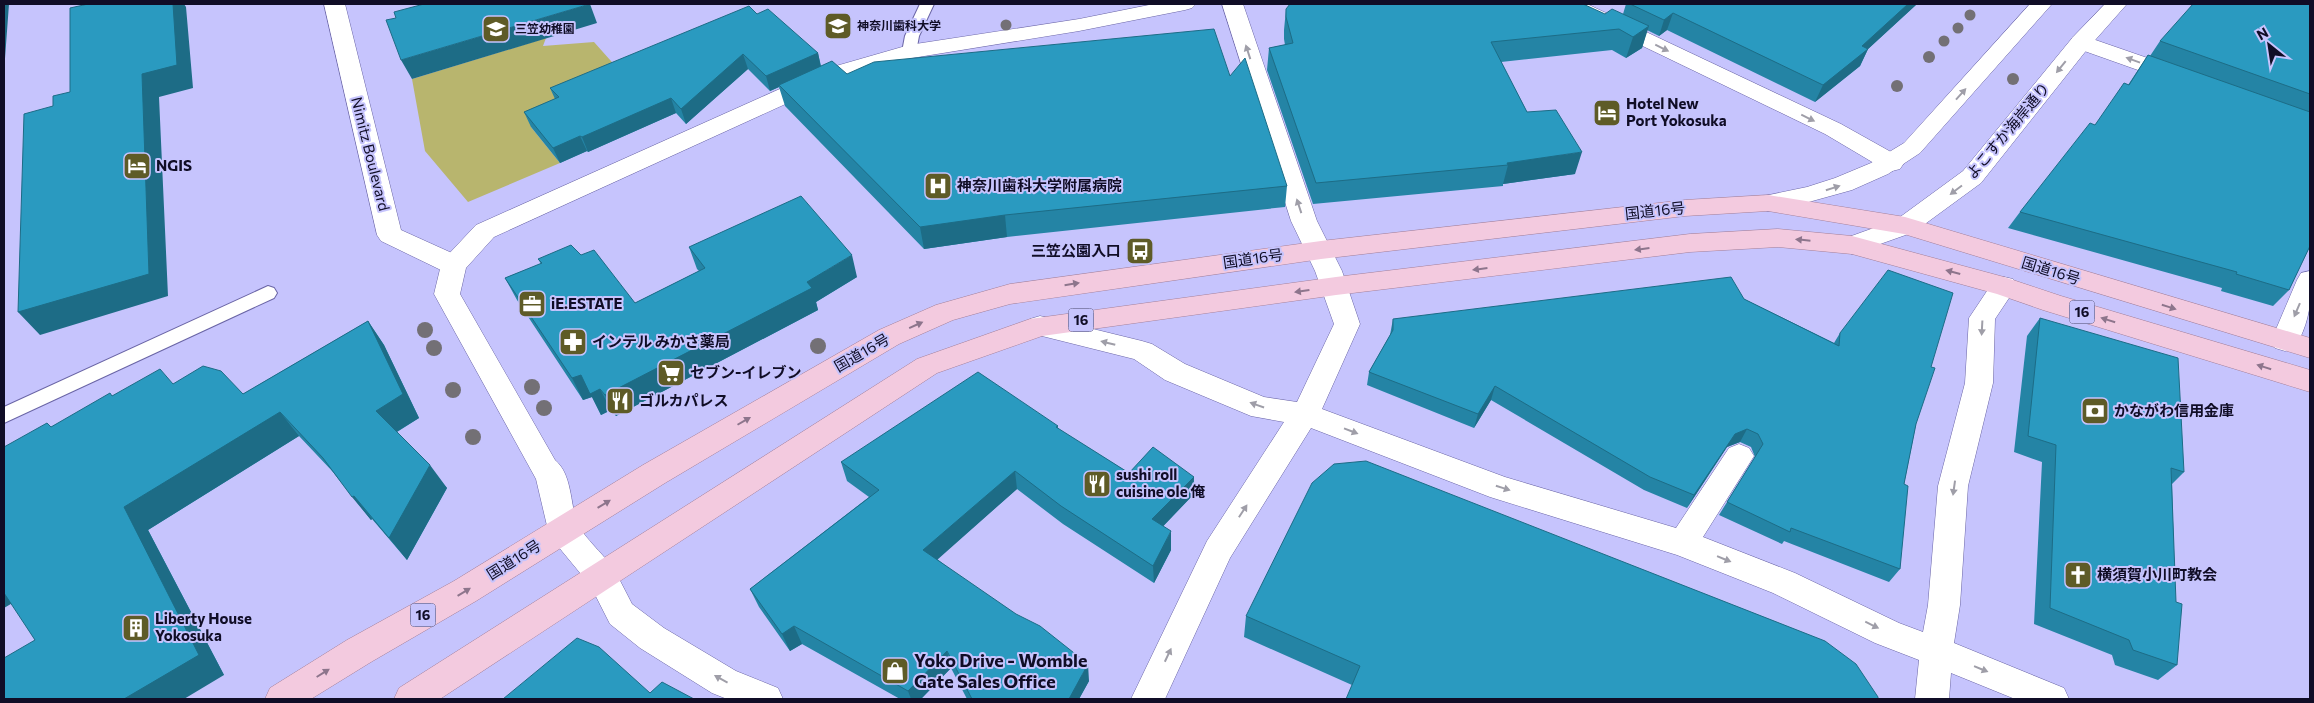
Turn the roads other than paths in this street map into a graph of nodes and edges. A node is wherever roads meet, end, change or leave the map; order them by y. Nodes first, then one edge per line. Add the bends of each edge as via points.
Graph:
1 (334, 4) edge
2 (927, 4) edge
3 (1185, 4) edge
4 (1232, 4) edge
5 (2041, 4) edge
6 (2113, 5) edge
7 (1586, 7) edge
8 (2081, 42) junction
9 (908, 52) junction
10 (2193, 82) edge
11 (1892, 163) junction
12 (1768, 203) junction
13 (1905, 226) junction
14 (1852, 245) junction
15 (1320, 250) junction
16 (454, 265) junction
17 (2310, 280) edge
18 (1336, 286) junction
19 (2004, 286) junction
20 (268, 292) dead end
21 (1040, 326) junction
22 (2285, 341) junction
23 (2310, 348) edge
24 (2310, 381) edge
25 (4, 414) edge
26 (1305, 414) junction
27 (1739, 456) dead end
28 (563, 530) junction
29 (1683, 543) junction
30 (601, 575) junction
31 (1936, 651) junction
32 (282, 699) edge
33 (411, 699) edge
34 (766, 699) edge
35 (1148, 699) edge
36 (1932, 699) edge
37 (2052, 699) edge

1 - 16 street, Nimitz Boulevard via 390,235
2 - 9 lane
3 - 9 street via 1079,25
15 -> 4 street via 1304,221
11 -> 5 street via 1912,148
6 - 8 street, よこすか海岸通り
7 -> 11 street via 1833,129
10 -> 8 street
8 -> 13 street, よこすか海岸通り via 1972,178
9 - 16 street via 830,75 485,231
12 -> 11 street via 1803,198
12 - 13 highway, 国道16号 / 16
12 - 15 highway, 国道16号 / 16 via 1684,208
13 - 14 street, よこすか海岸通り
13 -> 22 highway, 国道16号 / 16
14 -> 18 highway, 国道16号 / 16 via 1778,238 1690,243
19 -> 14 highway, 国道16号 / 16
15 - 18 street
28 -> 15 highway, 国道16号 / 16 via 889,337 945,312 1010,294
16 - 28 street via 447,294 550,473
17 -> 22 street
18 -> 21 highway, 国道16号 / 16
18 - 26 street via 1347,324
24 -> 19 highway, 国道16号 / 16
19 -> 31 street via 1982,318 1979,383 1953,486 1944,605
20 - 25 lane
26 -> 21 street via 1261,408 1175,372 1142,351
21 - 30 highway, 国道16号 / 16 via 927,366
22 - 23 highway, 国道16号 / 16
26 -> 29 street via 1501,488
35 -> 26 street via 1218,550
27 - 29 street
28 - 30 street
32 -> 28 highway, 国道16号 / 16
29 -> 31 street via 1784,583 1887,632
30 - 33 highway, 国道16号 / 16
34 -> 30 street via 724,682 644,632 621,614
31 - 36 street
31 -> 37 street

